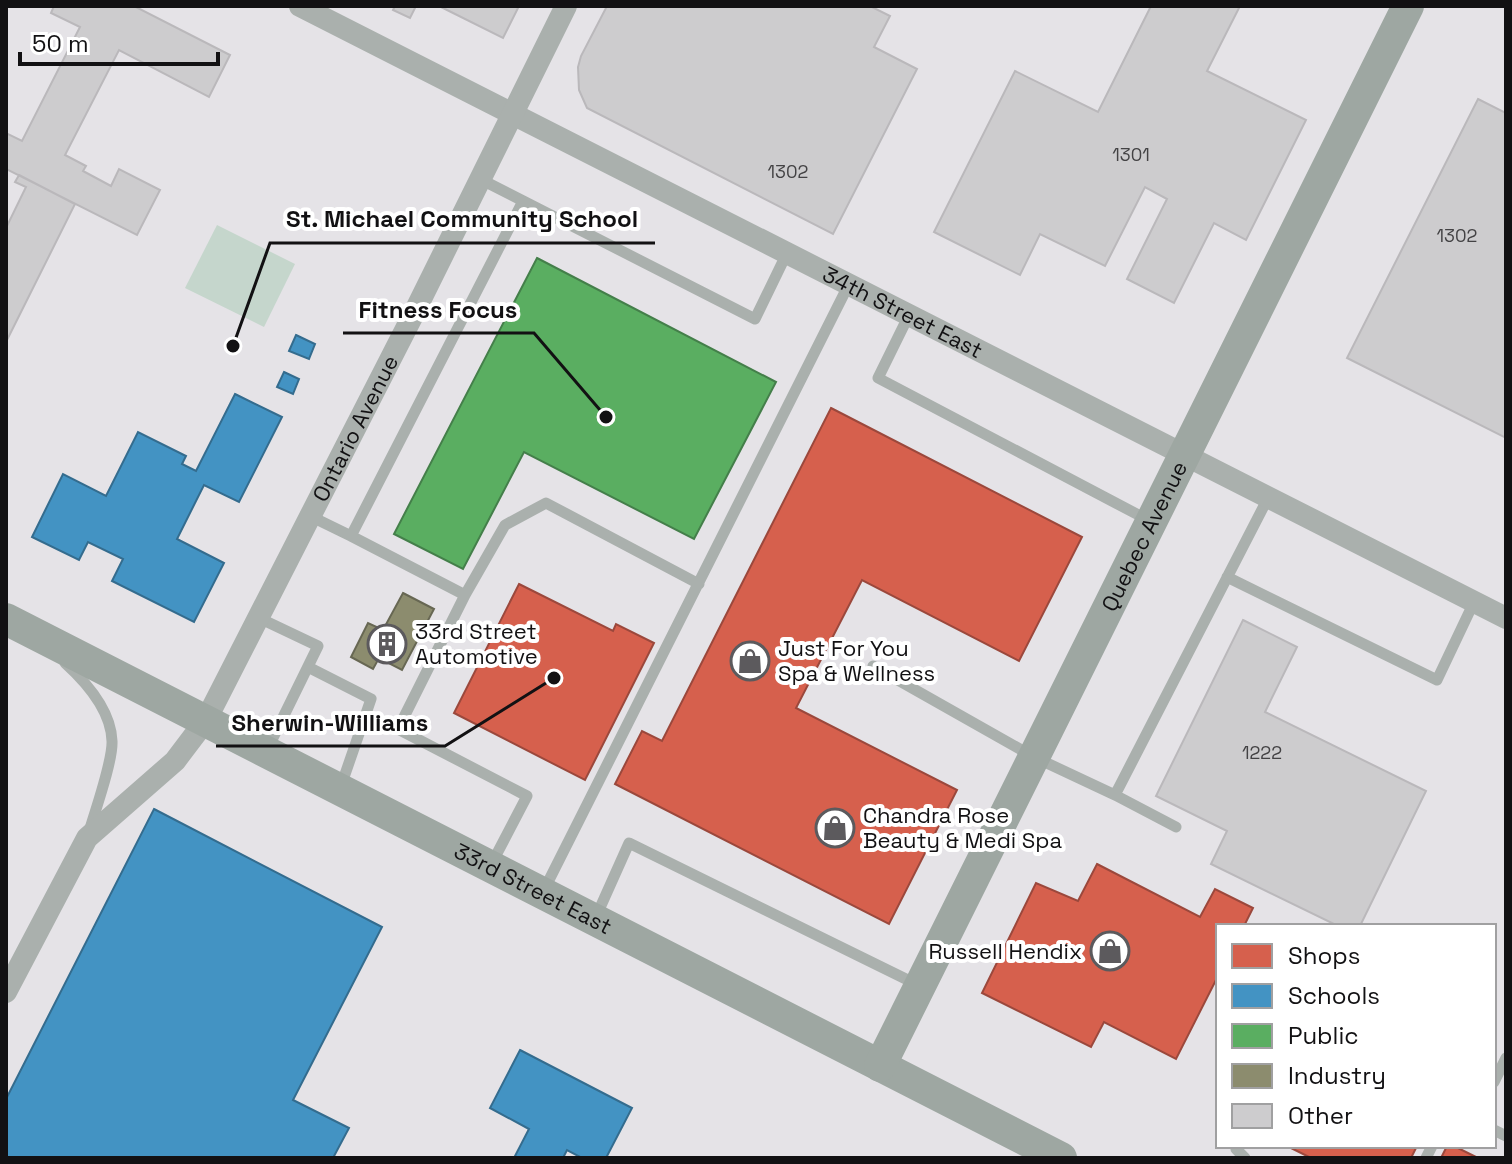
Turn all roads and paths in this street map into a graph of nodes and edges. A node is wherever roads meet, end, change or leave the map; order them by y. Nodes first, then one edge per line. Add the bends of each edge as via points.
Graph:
1 (300, 6) edge
2 (566, 6) edge
3 (1408, 6) edge
4 (512, 112) junction
5 (479, 179) junction
6 (523, 201) junction
7 (787, 253) junction
8 (849, 284) junction
9 (909, 315) junction
10 (1184, 455) junction
11 (1268, 498) junction
12 (310, 516) junction
13 (1152, 522) junction
14 (351, 536) junction
15 (1227, 577) junction
16 (699, 584) junction
17 (465, 595) junction
18 (1474, 602) junction
19 (259, 618) junction
20 (1506, 618) edge
21 (16, 624) edge
22 (873, 666) dead end
23 (308, 667) junction
24 (206, 720) junction
25 (266, 751) junction
26 (1034, 757) junction
27 (340, 789) junction
28 (1115, 795) junction
29 (1176, 827) dead end
30 (87, 838) junction
31 (490, 866) junction
32 (542, 893) junction
33 (595, 919) junction
34 (919, 986) junction
35 (6, 992) edge
36 (1506, 1058) edge
37 (880, 1066) junction
38 (1496, 1078) edge
39 (1061, 1158) edge

1 - 4 street, 34th Street East
2 - 4 street, Ontario Avenue
3 - 10 street, Quebec Avenue
4 - 5 street, Ontario Avenue
4 - 7 street, 34th Street East
5 - 6 lane
5 - 12 street, Ontario Avenue
6 - 7 lane via 755,319
6 - 14 lane
7 - 8 street, 34th Street East
8 - 9 street, 34th Street East
8 - 16 lane
9 - 10 street, 34th Street East
9 - 13 lane via 878,378
10 - 11 street, 34th Street East
10 - 13 street, Quebec Avenue
11 - 15 lane
11 - 18 street, 34th Street East
12 - 14 lane
12 - 19 street, Ontario Avenue
13 - 26 street, Quebec Avenue
14 - 17 lane
15 - 18 lane via 1437,680
15 - 28 lane
16 - 17 lane via 546,503 505,525
16 - 32 lane
17 - 31 lane via 398,729 527,796
18 - 20 street, 34th Street East
19 - 23 lane via 318,646
19 - 24 street, Ontario Avenue
21 - 24 street, 33rd Street East
21 - 30 lane via 81,677 105,712 112,742
22 - 26 lane
23 - 25 lane
23 - 27 lane via 371,699
24 - 25 street, 33rd Street East
24 - 30 street, Ontario Avenue via 175,761
25 - 27 street, 33rd Street East
26 - 28 lane
26 - 34 street, Quebec Avenue
27 - 31 street, 33rd Street East
28 - 29 lane
30 - 35 street
31 - 32 street, 33rd Street East
32 - 33 street, 33rd Street East
33 - 34 lane via 629,843
33 - 37 street, 33rd Street East
34 - 37 street, Quebec Avenue
36 - 38 lane
37 - 39 street, 33rd Street East

